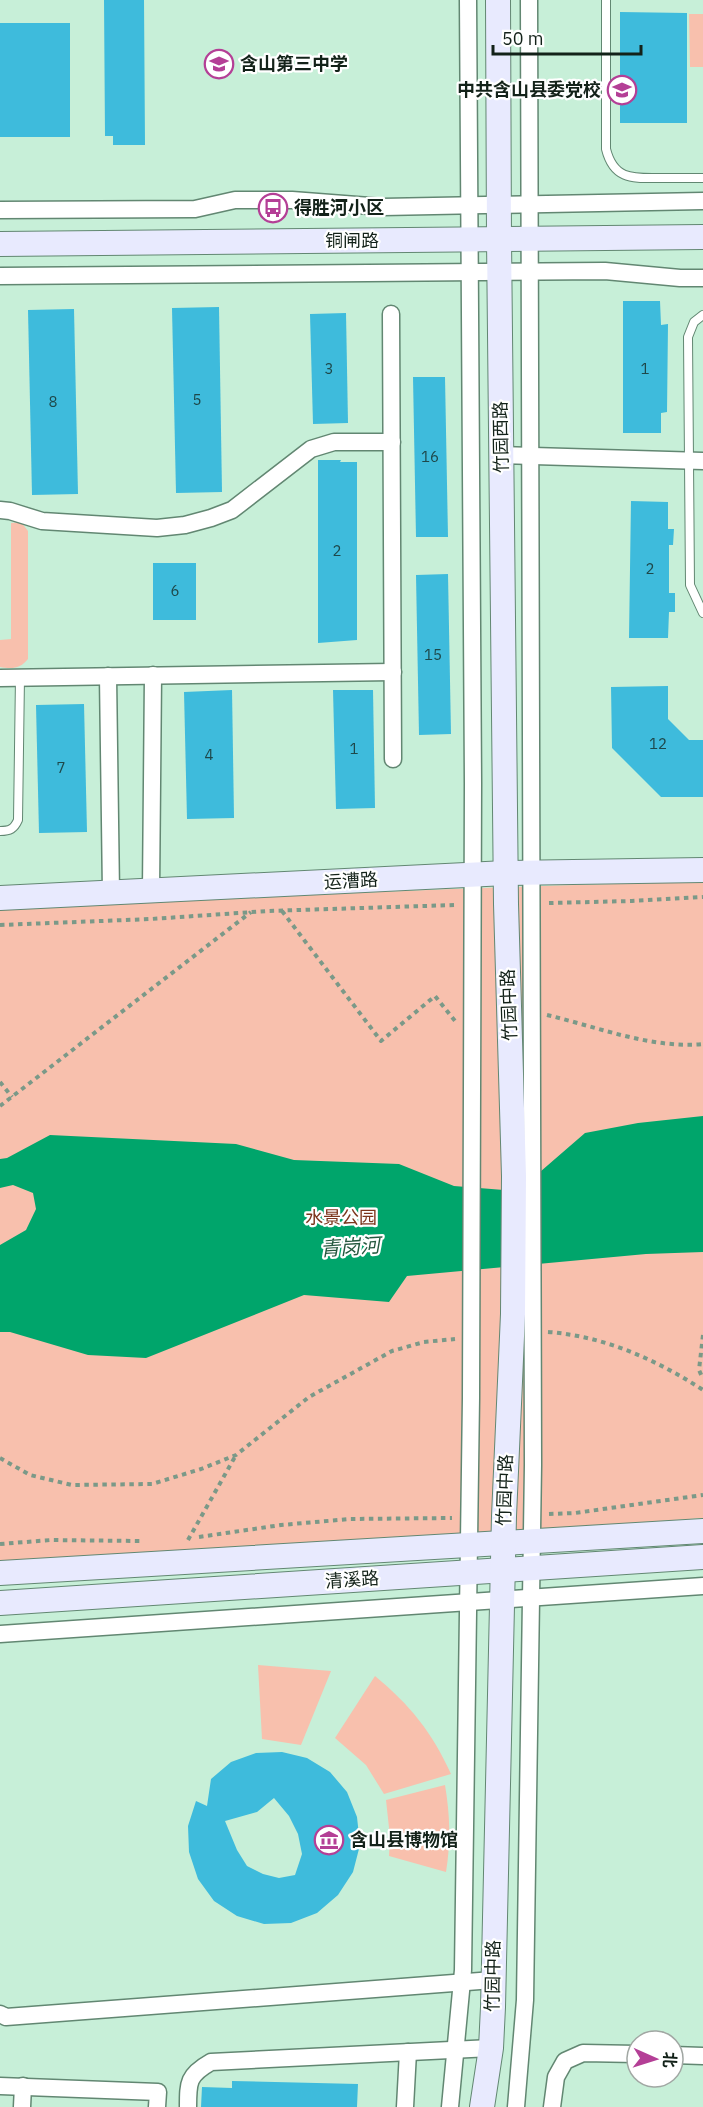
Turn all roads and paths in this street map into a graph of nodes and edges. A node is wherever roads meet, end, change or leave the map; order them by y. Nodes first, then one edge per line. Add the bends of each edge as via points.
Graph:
1 (468, 0) edge
2 (498, 0) edge
3 (529, 0) edge
4 (606, 0) edge
5 (703, 178) edge
6 (703, 201) edge
7 (499, 205) junction
8 (530, 205) junction
9 (470, 206) junction
10 (0, 210) edge
11 (703, 237) edge
12 (499, 239) junction
13 (530, 239) junction
14 (470, 240) junction
15 (0, 244) edge
16 (530, 271) junction
17 (470, 272) junction
18 (499, 272) junction
19 (0, 276) edge
20 (703, 278) edge
21 (391, 314) dead end
22 (703, 315) edge
23 (392, 442) junction
24 (501, 456) junction
25 (530, 456) junction
26 (696, 460) edge
27 (0, 510) edge
28 (703, 613) edge
29 (393, 672) junction
30 (153, 675) junction
31 (108, 676) junction
32 (20, 677) junction
33 (0, 678) edge
34 (393, 759) dead end
35 (0, 831) edge
36 (703, 870) edge
37 (506, 873) junction
38 (531, 873) junction
39 (472, 875) junction
40 (152, 891) junction
41 (111, 893) junction
42 (703, 897) edge
43 (0, 898) edge
44 (541, 903) dead end
45 (277, 904) dead end
46 (472, 905) junction
47 (258, 907) dead end
48 (282, 911) junction
49 (252, 912) junction
50 (0, 925) edge
51 (532, 1012) junction
52 (472, 1032) junction
53 (703, 1044) edge
54 (0, 1082) edge
55 (12, 1097) junction
56 (0, 1106) edge
57 (532, 1331) junction
58 (703, 1335) edge
59 (471, 1337) junction
60 (703, 1379) edge
61 (703, 1390) edge
62 (236, 1455) junction
63 (0, 1458) edge
64 (703, 1495) edge
65 (532, 1515) junction
66 (469, 1517) junction
67 (703, 1531) edge
68 (186, 1539) dead end
69 (144, 1541) dead end
70 (531, 1542) junction
71 (0, 1544) edge
72 (503, 1544) junction
73 (469, 1546) junction
74 (703, 1557) edge
75 (175, 1562) junction
76 (531, 1568) junction
77 (502, 1570) junction
78 (469, 1572) junction
79 (0, 1573) edge
80 (703, 1586) edge
81 (531, 1597) junction
82 (502, 1599) junction
83 (468, 1602) junction
84 (0, 1603) edge
85 (0, 1634) edge
86 (493, 1980) junction
87 (462, 1983) junction
88 (0, 2014) edge
89 (491, 2048) junction
90 (456, 2049) junction
91 (408, 2052) junction
92 (625, 2054) edge
93 (685, 2055) edge
94 (703, 2056) edge
95 (0, 2086) edge
96 (23, 2086) junction
97 (22, 2107) edge
98 (157, 2107) edge
99 (188, 2107) edge
100 (405, 2107) edge
101 (450, 2107) edge
102 (482, 2107) edge
103 (516, 2107) edge
104 (552, 2107) edge

1 - 9 street
2 - 7 main road, 竹园西路
3 - 8 street
4 - 5 lane via 608,158 618,171 632,178
6 - 8 street
7 - 8 street
7 - 9 street
7 - 12 main road, 竹园西路
8 - 13 street
9 - 10 street via 383,207 235,200 195,209
9 - 14 street
11 - 13 main road, 铜闸路
12 - 13 main road, 铜闸路
12 - 14 main road, 铜闸路
12 - 18 main road, 竹园西路
13 - 16 street
14 - 15 main road, 铜闸路
14 - 17 street
16 - 18 street
16 - 20 street via 605,271
16 - 25 street
17 - 18 street
17 - 19 street
17 - 39 street
18 - 24 main road, 竹园西路
21 - 23 street
22 - 26 lane via 694,322 688,336
23 - 27 street via 334,442 311,449 232,510 185,525 157,528 42,521
23 - 29 street
24 - 25 street
24 - 37 main road, 竹园西路
25 - 26 street
25 - 38 street
26 - 28 lane via 690,585
29 - 30 street
29 - 34 street
30 - 31 street
30 - 40 street
31 - 32 street
31 - 41 street
32 - 33 street
32 - 35 lane via 18,820 8,831
36 - 38 main road, 运漕路
37 - 38 main road, 运漕路
37 - 39 main road, 运漕路
37 - 72 main road, 竹园中路 via 514,1176 513,1314
38 - 51 street
39 - 40 main road, 运漕路
39 - 46 street
40 - 41 main road, 运漕路
41 - 43 main road, 运漕路
42 - 44 path
45 - 48 path
46 - 48 path
46 - 52 street
47 - 49 path
48 - 49 path
48 - 52 path via 381,1041 435,996 457,1024
49 - 50 path
49 - 55 path
51 - 53 path via 635,1038 686,1046
51 - 57 street
52 - 59 street
54 - 55 path
55 - 56 path
57 - 61 path via 568,1333 640,1354
57 - 65 street
58 - 60 path via 699,1370
59 - 62 path via 424,1342 392,1351 309,1397
59 - 66 street
62 - 63 path via 152,1484 72,1485 30,1475
62 - 75 path
64 - 65 path via 575,1513
65 - 70 street
66 - 68 path via 350,1519
66 - 73 street
67 - 70 main road, 清溪路
69 - 71 path via 87,1539
70 - 72 main road, 清溪路
70 - 76 street
72 - 73 main road, 清溪路
72 - 77 main road, 竹园中路
73 - 75 main road, 清溪路
73 - 78 street
74 - 76 main road, 清溪路
75 - 79 main road, 清溪路
76 - 77 main road, 清溪路
76 - 81 street
77 - 78 main road, 清溪路
77 - 82 main road, 竹园中路
78 - 83 street
78 - 84 main road, 清溪路
80 - 81 street
81 - 82 street
81 - 103 street via 525,2000
82 - 83 street
82 - 86 main road, 竹园中路
83 - 85 street
83 - 87 street
86 - 87 street
86 - 89 main road, 竹园中路
87 - 88 street via 6,2017
87 - 90 street
89 - 90 street
89 - 102 main road, 竹园中路
90 - 91 street
90 - 101 street
91 - 99 street via 211,2062 197,2070 188,2082
91 - 100 street
92 - 104 street via 583,2053 565,2061 556,2077
93 - 94 street
95 - 96 street
96 - 97 street
96 - 98 street via 158,2092

